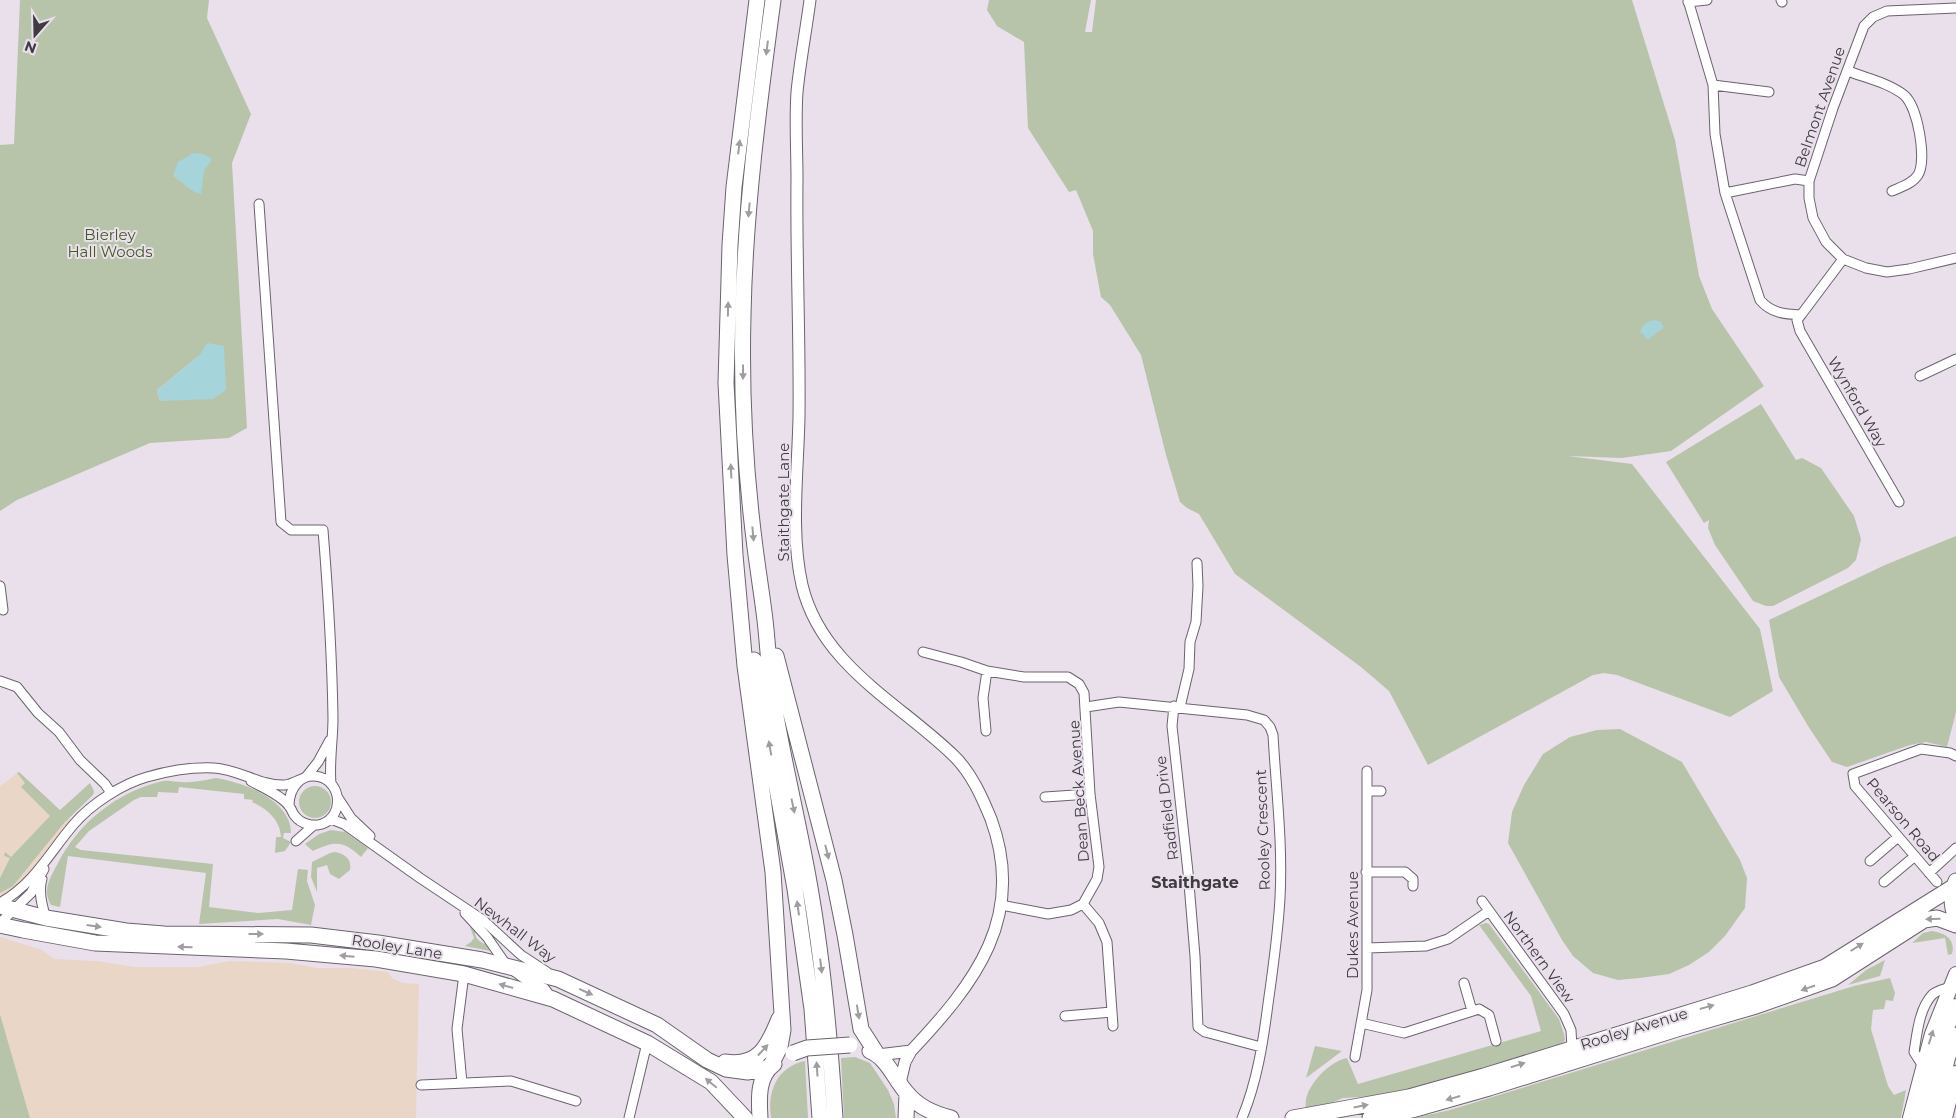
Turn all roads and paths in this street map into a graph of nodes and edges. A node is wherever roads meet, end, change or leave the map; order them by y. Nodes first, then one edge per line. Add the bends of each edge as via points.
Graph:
1 (757, 0) edge
2 (773, 0) edge
3 (810, 0) edge
4 (1707, 0) edge
5 (1688, 1) edge
6 (1956, 8) edge
7 (1848, 71) junction
8 (1714, 85) junction
9 (1769, 92) dead end
10 (1809, 181) junction
11 (1892, 191) dead end
12 (1725, 193) junction
13 (259, 204) dead end
14 (1956, 258) edge
15 (1843, 259) junction
16 (1801, 315) junction
17 (1956, 359) edge
18 (1920, 376) dead end
19 (1899, 502) dead end
20 (735, 555) junction
21 (1197, 563) dead end
22 (0, 586) edge
23 (1, 601) edge
24 (4, 610) dead end
25 (765, 619) junction
26 (922, 652) dead end
27 (987, 671) junction
28 (0, 681) edge
29 (1086, 707) junction
30 (1177, 707) junction
31 (986, 731) dead end
32 (333, 736) junction
33 (1956, 756) edge
34 (227, 770) junction
35 (1367, 771) dead end
36 (304, 778) junction
37 (331, 784) junction
38 (1367, 791) junction
39 (1381, 791) dead end
40 (110, 794) junction
41 (1090, 794) junction
42 (1044, 797) dead end
43 (338, 798) junction
44 (290, 806) junction
45 (331, 819) junction
46 (298, 820) junction
47 (314, 825) junction
48 (1898, 837) junction
49 (1956, 848) edge
50 (1915, 856) junction
51 (48, 860) junction
52 (1870, 860) dead end
53 (406, 868) junction
54 (1366, 872) junction
55 (1929, 873) junction
56 (1884, 882) dead end
57 (1937, 882) dead end
58 (1955, 883) edge
59 (1413, 886) dead end
60 (1482, 901) dead end
61 (455, 902) junction
62 (1001, 904) junction
63 (1084, 904) junction
64 (5, 907) edge
65 (1489, 912) junction
66 (46, 918) junction
67 (1956, 918) edge
68 (0, 924) edge
69 (1956, 925) edge
70 (1367, 948) junction
71 (507, 966) junction
72 (464, 974) junction
73 (558, 979) junction
74 (1953, 980) edge
75 (1464, 983) dead end
76 (553, 999) junction
77 (1956, 1006) edge
78 (1472, 1011) junction
79 (1112, 1012) junction
80 (781, 1016) junction
81 (1065, 1016) dead end
82 (1361, 1023) junction
83 (1113, 1026) dead end
84 (1956, 1034) edge
85 (1496, 1040) dead end
86 (647, 1043) junction
87 (687, 1046) junction
88 (1261, 1047) junction
89 (1572, 1048) junction
90 (911, 1051) junction
91 (878, 1054) junction
92 (1355, 1057) dead end
93 (770, 1066) junction
94 (1956, 1073) edge
95 (462, 1083) junction
96 (421, 1085) dead end
97 (903, 1089) junction
98 (576, 1101) dead end
99 (629, 1118) edge
100 (745, 1118) edge
101 (760, 1118) edge
102 (820, 1118) edge
103 (835, 1118) edge
104 (906, 1118) edge
105 (950, 1118) edge
106 (1242, 1118) edge
107 (1293, 1118) edge
108 (1370, 1118) edge
109 (1910, 1118) edge
110 (1922, 1118) edge
111 (1933, 1118) edge
112 (1945, 1118) edge

20 -> 1 highway via 726,383 730,245
2 -> 25 highway via 750,190 743,315 746,454 754,546
3 - 62 street, Staithgate Lane via 797,94 799,417 796,530 799,573 811,613 835,652 862,679 955,757 981,793 996,834 1002,874
4 - 5 street
5 - 8 street
6 - 7 street, Belmont Avenue via 1887,11 1873,17 1864,26
7 - 10 street, Belmont Avenue
7 - 11 street via 1905,96 1914,109 1922,165 1918,176 1909,184
8 - 9 street
8 - 12 street via 1715,134
10 - 12 street via 1794,179
10 - 15 street, Belmont Avenue via 1808,198 1813,218 1826,242
12 - 16 street via 1760,300 1766,308
13 - 32 street via 281,522 291,530 323,530
14 - 15 street, Belmont Avenue via 1886,272
15 - 16 street
16 - 19 street, Wynford Way via 1797,320 1800,331
17 - 18 street
20 - 80 highway via 745,666 773,872
102 -> 20 highway via 812,1009 796,889
21 - 30 street, Radfield Drive via 1196,622 1190,642 1190,669
22 - 23 street
23 - 24 street
25 -> 91 highway via 834,880 861,1029
25 -> 103 highway via 773,696 809,881 832,1059
26 - 27 street, Dean Beck Avenue
27 - 29 street, Dean Beck Avenue via 1068,677 1079,684
27 - 31 street via 983,698
28 - 40 street via 17,687 105,784
29 - 30 street, Rooley Crescent via 1119,702
29 - 41 street, Dean Beck Avenue
30 - 88 street, Radfield Drive via 1172,726 1188,872 1198,1027 1205,1032
30 - 88 street, Rooley Crescent via 1255,716 1264,720 1273,735 1280,833 1280,897 1275,958
32 - 36 street
32 - 37 street
33 - 48 street, Pearson Road via 1921,749 1853,774 1855,786
34 - 36 street via 271,784 285,785
34 - 40 street via 187,769 145,777
34 - 44 street
35 - 38 street, Dukes Avenue
36 - 37 street via 318,777
36 - 44 street via 293,787 289,796
37 - 43 street, Newhall Way
38 - 39 street
38 - 54 street, Dukes Avenue
40 - 51 street via 74,824
41 - 42 street
41 - 63 street, Dean Beck Avenue via 1098,867 1097,879
43 - 45 street
43 - 53 street, Newhall Way via 363,830
44 - 46 street
45 - 47 street
45 - 53 street, Newhall Way via 344,824
46 - 47 street
46 - 47 street via 296,841
48 - 50 street, Pearson Road
48 - 52 street
49 - 55 street
50 - 55 street, Pearson Road
50 - 56 street
51 - 64 street
51 - 64 street via 32,893
51 - 66 street via 40,885
53 - 61 street, Newhall Way
54 - 59 street via 1405,872 1413,879
54 - 70 street, Dukes Avenue
55 - 57 street, Pearson Road
58 - 67 highway via 1952,904
89 -> 58 highway, Rooley Avenue via 1752,993 1825,967
60 - 65 street, Northern View
61 - 71 street, Newhall Way via 487,937
61 - 73 street, Newhall Way via 483,920 521,955
62 - 63 street via 1048,914
62 - 90 street, Staithgate Lane via 993,937 980,965 954,1002
63 - 79 street via 1099,923 1106,942
64 - 66 highway, Rooley Lane
64 - 68 street
65 - 70 street, Northern View via 1438,943
65 - 89 street, Northern View via 1564,1014 1571,1030
66 -> 71 highway, Rooley Lane via 164,934 311,935 378,943
72 -> 68 highway, Rooley Lane via 405,963 313,954 95,943
69 -> 108 highway, Rooley Avenue via 1936,918 1924,920 1832,979 1756,1006 1489,1088 1412,1110
70 - 82 street, Dukes Avenue via 1367,990
71 - 73 highway, Rooley Lane
71 - 76 street, Newhall Way via 544,988
76 -> 72 highway, Rooley Lane
72 - 95 street via 457,1029
73 -> 87 highway, Rooley Lane via 657,1025
74 - 109 main road via 1932,1034
75 - 78 street
76 - 86 highway, Rooley Lane
77 - 110 main road via 1937,1053
78 - 82 street via 1404,1033
78 - 85 street via 1479,1009 1489,1015
79 - 81 street
79 - 83 street
87 -> 80 highway via 726,1062 747,1061 768,1044
80 - 93 highway via 782,1038 778,1054
82 - 92 street, Dukes Avenue
84 - 111 main road
86 - 99 street
100 -> 86 highway, Rooley Lane via 711,1082
87 - 93 highway, Rooley Lane via 726,1069 746,1073
88 - 106 street, Rooley Crescent
107 -> 89 highway, Rooley Avenue via 1409,1097
90 - 91 street
90 - 97 street, Staithgate Lane via 905,1062
91 - 93 highway, Rooley Lane, bridge via 850,1045 807,1048
91 - 97 highway
93 - 101 highway via 760,1091
94 - 112 main road
95 - 96 street
95 - 98 street via 511,1081
97 - 104 highway
97 - 105 highway via 931,1111

